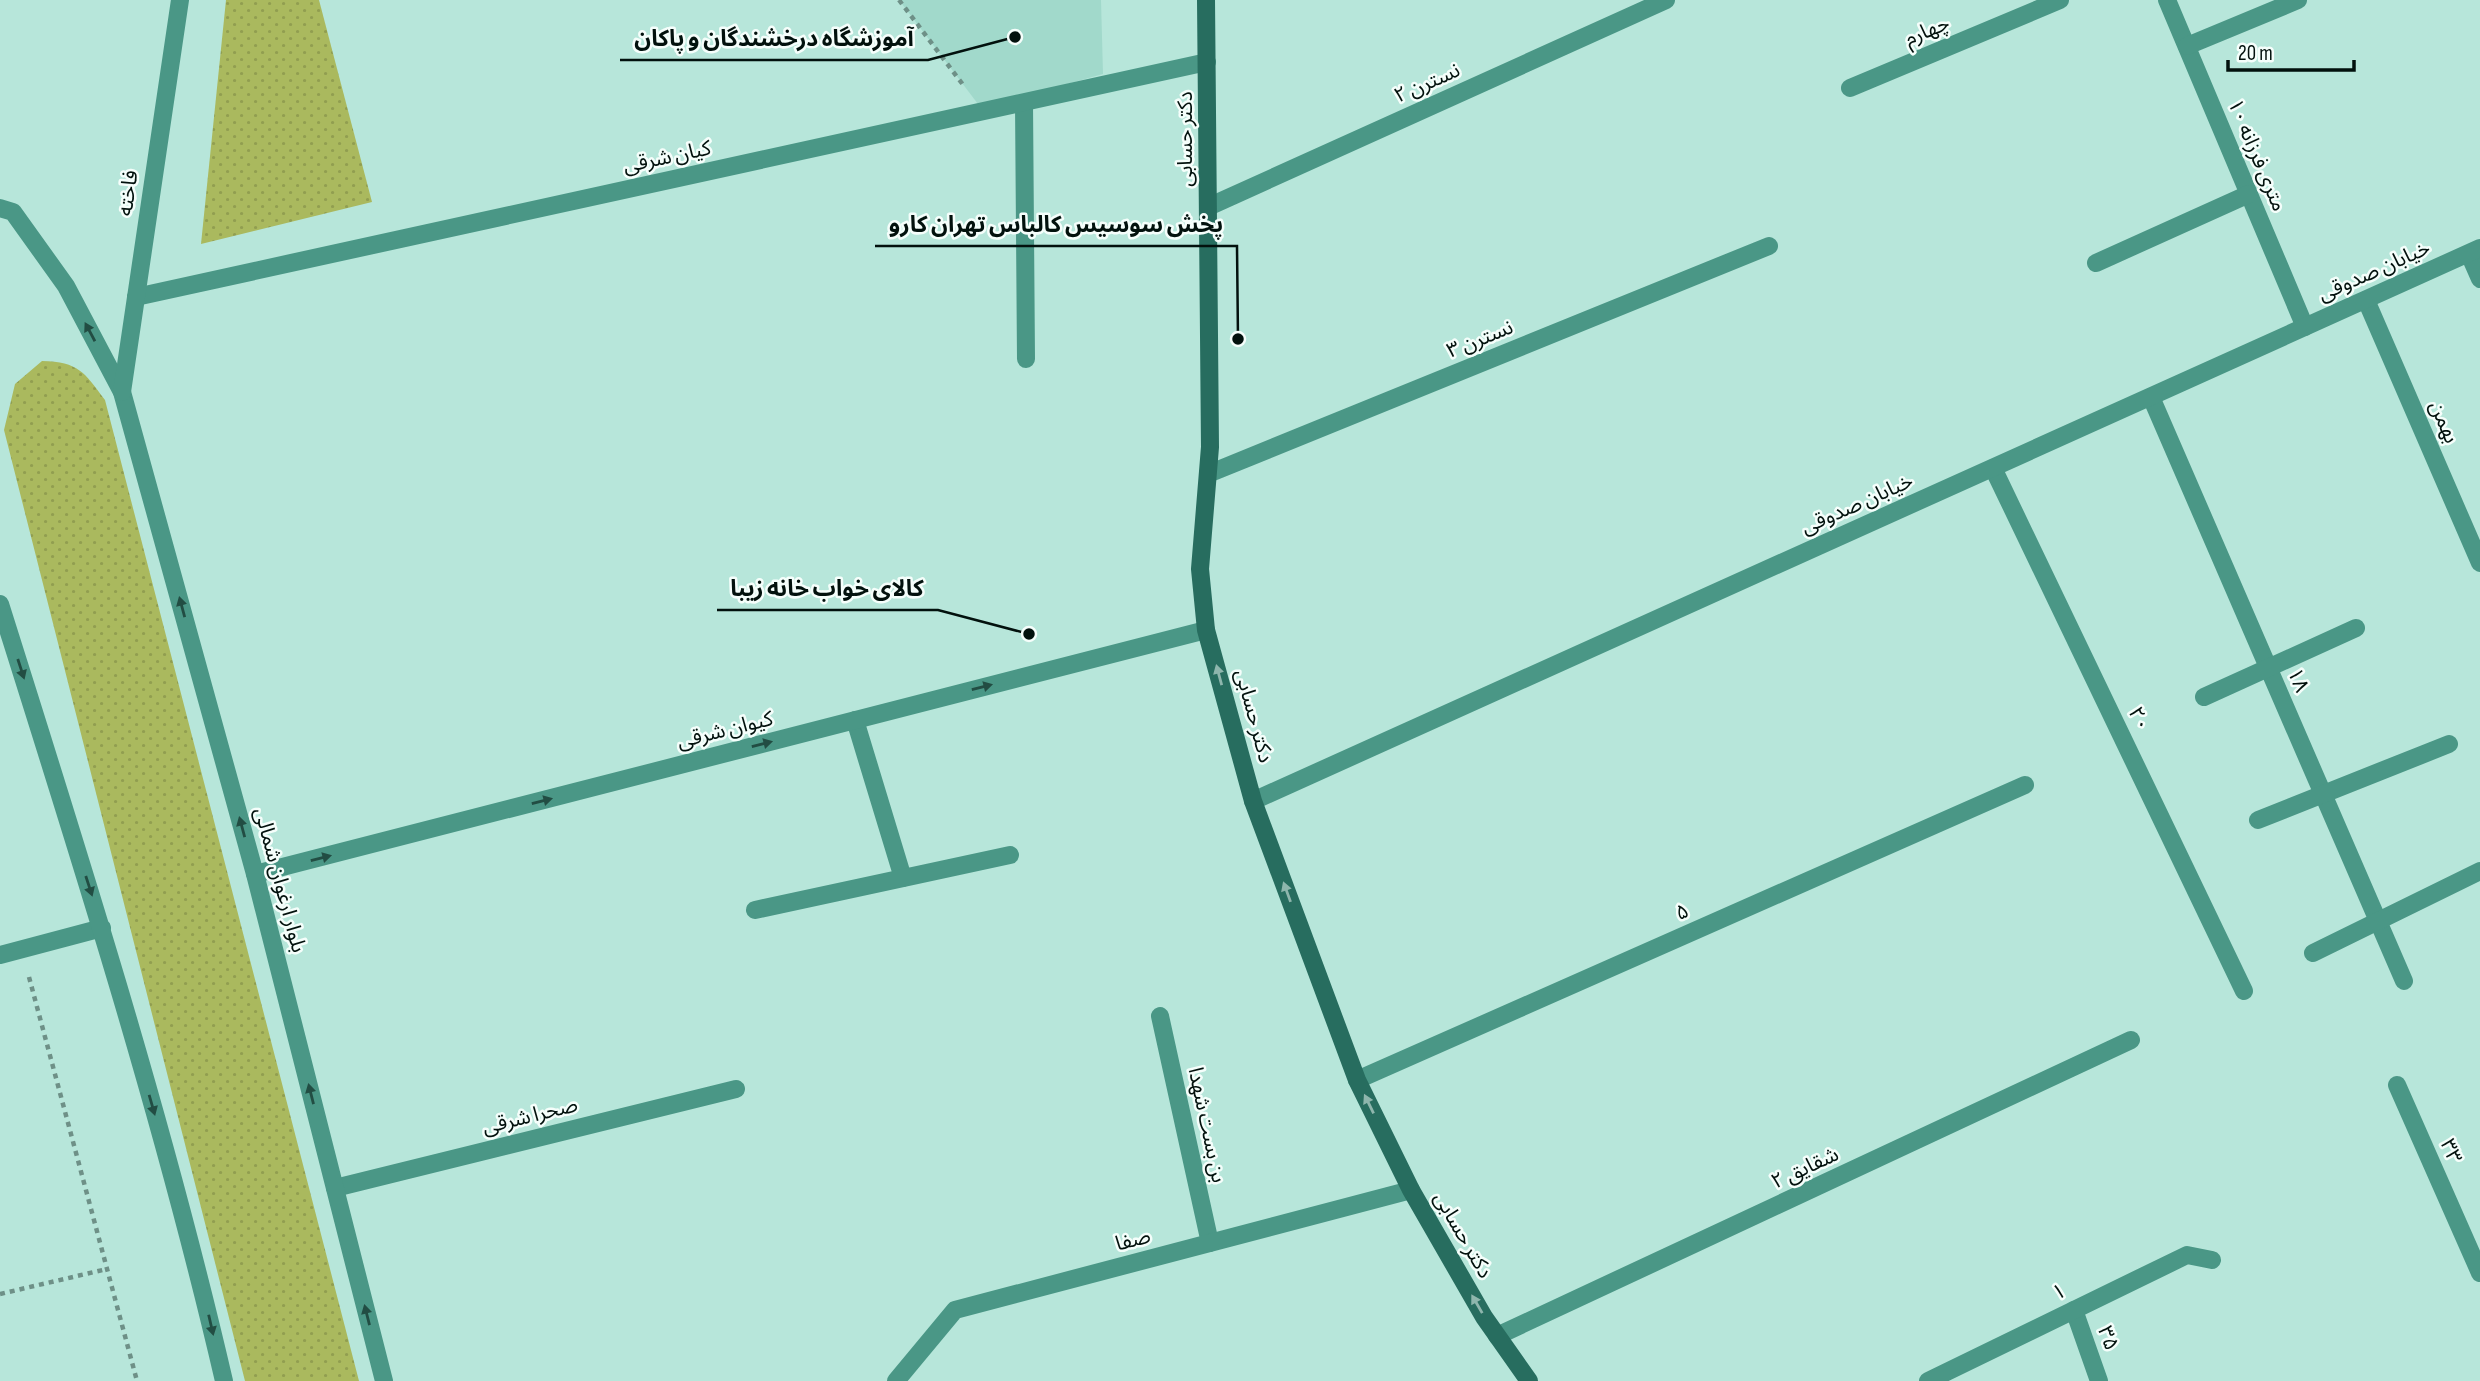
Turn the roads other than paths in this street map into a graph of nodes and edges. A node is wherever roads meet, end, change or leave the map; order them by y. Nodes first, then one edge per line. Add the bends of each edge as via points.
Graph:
1 (180, 0) edge
2 (1206, 0) edge
3 (1666, 0) edge
4 (2060, 0) edge
5 (2167, 0) edge
6 (2298, 0) edge
7 (2187, 46) junction
8 (1207, 62) junction
9 (1850, 88) dead end
10 (1024, 103) junction
11 (2249, 194) junction
12 (1208, 207) junction
13 (0, 208) edge
14 (1769, 246) dead end
15 (2474, 251) edge
16 (2096, 263) dead end
17 (2480, 279) edge
18 (136, 297) junction
19 (2366, 300) junction
20 (2305, 327) junction
21 (1026, 359) dead end
22 (122, 393) junction
23 (2151, 397) junction
24 (1993, 468) junction
25 (1208, 474) junction
26 (2480, 563) edge
27 (0, 604) edge
28 (2357, 628) dead end
29 (1206, 630) junction
30 (2268, 668) junction
31 (2204, 697) dead end
32 (855, 720) junction
33 (2449, 744) dead end
34 (2025, 785) dead end
35 (2323, 794) junction
36 (1253, 801) junction
37 (2258, 820) dead end
38 (1010, 855) dead end
39 (2480, 871) edge
40 (255, 874) junction
41 (903, 878) junction
42 (755, 910) dead end
43 (2378, 921) junction
44 (102, 928) junction
45 (2313, 953) dead end
46 (0, 955) edge
47 (2404, 981) dead end
48 (2244, 991) dead end
49 (1160, 1016) dead end
50 (2131, 1040) dead end
51 (1357, 1080) junction
52 (2397, 1085) dead end
53 (736, 1089) dead end
54 (335, 1188) junction
55 (1412, 1190) junction
56 (1210, 1243) junction
57 (2212, 1260) dead end
58 (2480, 1273) edge
59 (2074, 1310) junction
60 (1497, 1336) junction
61 (224, 1381) edge
62 (384, 1381) edge
63 (895, 1381) edge
64 (1528, 1381) edge
65 (1928, 1381) edge
66 (2099, 1381) edge

1 - 18 street, فاخته
2 - 8 main road, دکتر حسابی
3 - 12 street, نسترن ۲
4 - 9 street, چهارم
5 - 7 street, ۱۰ متری فرزانه
6 - 7 street
7 - 11 street, ۱۰ متری فرزانه
8 - 10 street, کیان شرقی
8 - 12 main road, دکتر حسابی
10 - 18 street, کیان شرقی
10 - 21 street
11 - 16 street
11 - 20 street, ۱۰ متری فرزانه
12 - 25 main road, دکتر حسابی
22 -> 13 street via 66,286 13,212
14 - 25 street, نسترن ۳
15 - 17 street
15 - 19 street, خیابان صدوقی
18 - 22 street, فاخته
19 - 20 street, خیابان صدوقی
19 - 26 street, بهمن
20 - 23 street, خیابان صدوقی
40 -> 22 street, بلوار ارغوان شمالی
23 - 24 street, خیابان صدوقی
23 - 30 street, ۱۸
24 - 36 street, خیابان صدوقی
24 - 48 street, ۲۰
25 - 29 main road, دکتر حسابی via 1200,569
27 -> 44 street
28 - 30 street
32 -> 29 street, کیوان شرقی
36 -> 29 main road, دکتر حسابی
30 - 31 street
30 - 35 street, ۱۸
40 -> 32 street, کیوان شرقی
32 - 41 street
33 - 35 street
34 - 51 street, ۵
35 - 37 street
35 - 43 street, ۱۸
51 -> 36 main road, دکتر حسابی
38 - 41 street
39 - 43 street
54 -> 40 street, بلوار ارغوان شمالی
41 - 42 street
43 - 45 street
43 - 47 street, ۱۸
44 - 46 street
44 -> 61 street
49 - 56 street, بن بست شهدا
50 - 60 street, شقایق ۲
55 -> 51 main road, دکتر حسابی
52 - 58 street, ۳۳
53 - 54 street, صحرا شرقی
62 -> 54 street, بلوار ارغوان شمالی
55 - 56 street, صفا
60 -> 55 main road, دکتر حسابی
56 - 63 street, صفا via 955,1310
57 - 59 street, ۱ via 2187,1255
59 - 65 street, ۱
59 - 66 street, ۳۵
60 - 64 main road, دکتر حسابی

